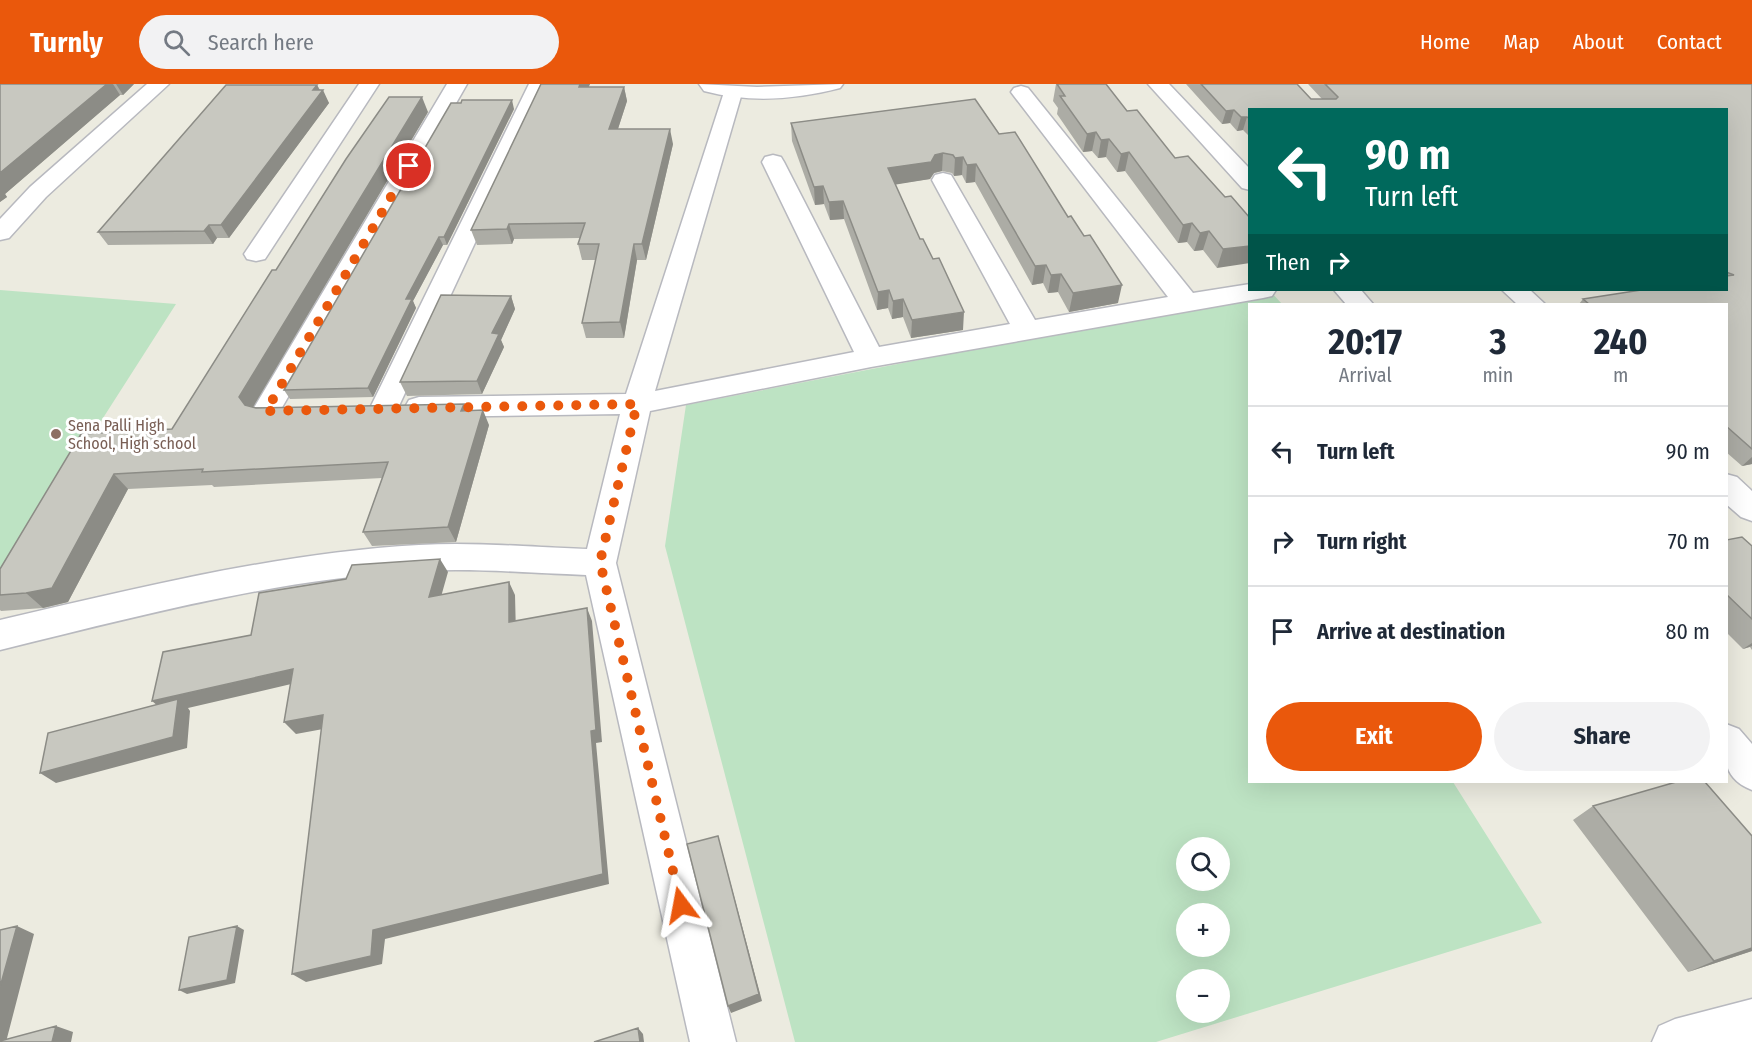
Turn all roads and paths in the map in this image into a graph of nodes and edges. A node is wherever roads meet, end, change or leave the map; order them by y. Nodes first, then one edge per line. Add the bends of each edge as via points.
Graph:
1 (159, 84) edge
2 (369, 84) edge
3 (457, 84) edge
4 (539, 84) edge
5 (833, 84) edge
6 (1161, 88) edge
7 (721, 89) edge
8 (779, 176) edge
9 (1248, 181) edge
10 (0, 232) edge
11 (256, 254) dead end
12 (1257, 291) edge
13 (1348, 291) edge
14 (1516, 291) edge
15 (1359, 303) edge
16 (1531, 303) edge
17 (871, 358) edge
18 (871, 358) edge
19 (871, 358) edge
20 (637, 404) junction
21 (301, 410) edge
22 (1728, 487) edge
23 (1752, 509) edge
24 (600, 562) junction
25 (0, 635) edge
26 (1728, 743) edge
27 (1752, 772) edge
28 (1752, 1022) edge
29 (713, 1042) edge
30 (1675, 1042) edge

1 - 10 street via 38,192
2 - 11 street
3 - 21 street via 266,411
4 - 20 street via 373,408
5 - 7 street via 777,94
6 - 9 street
7 - 20 street
8 - 18 street
12 - 19 street via 1187,302 1029,101 1186,302 1027,330 943,180 1026,330
13 - 15 street
14 - 16 street
17 - 20 street
20 - 24 street
22 - 23 street
24 - 25 street via 420,558 306,569
24 - 29 street
26 - 27 street
28 - 30 street

